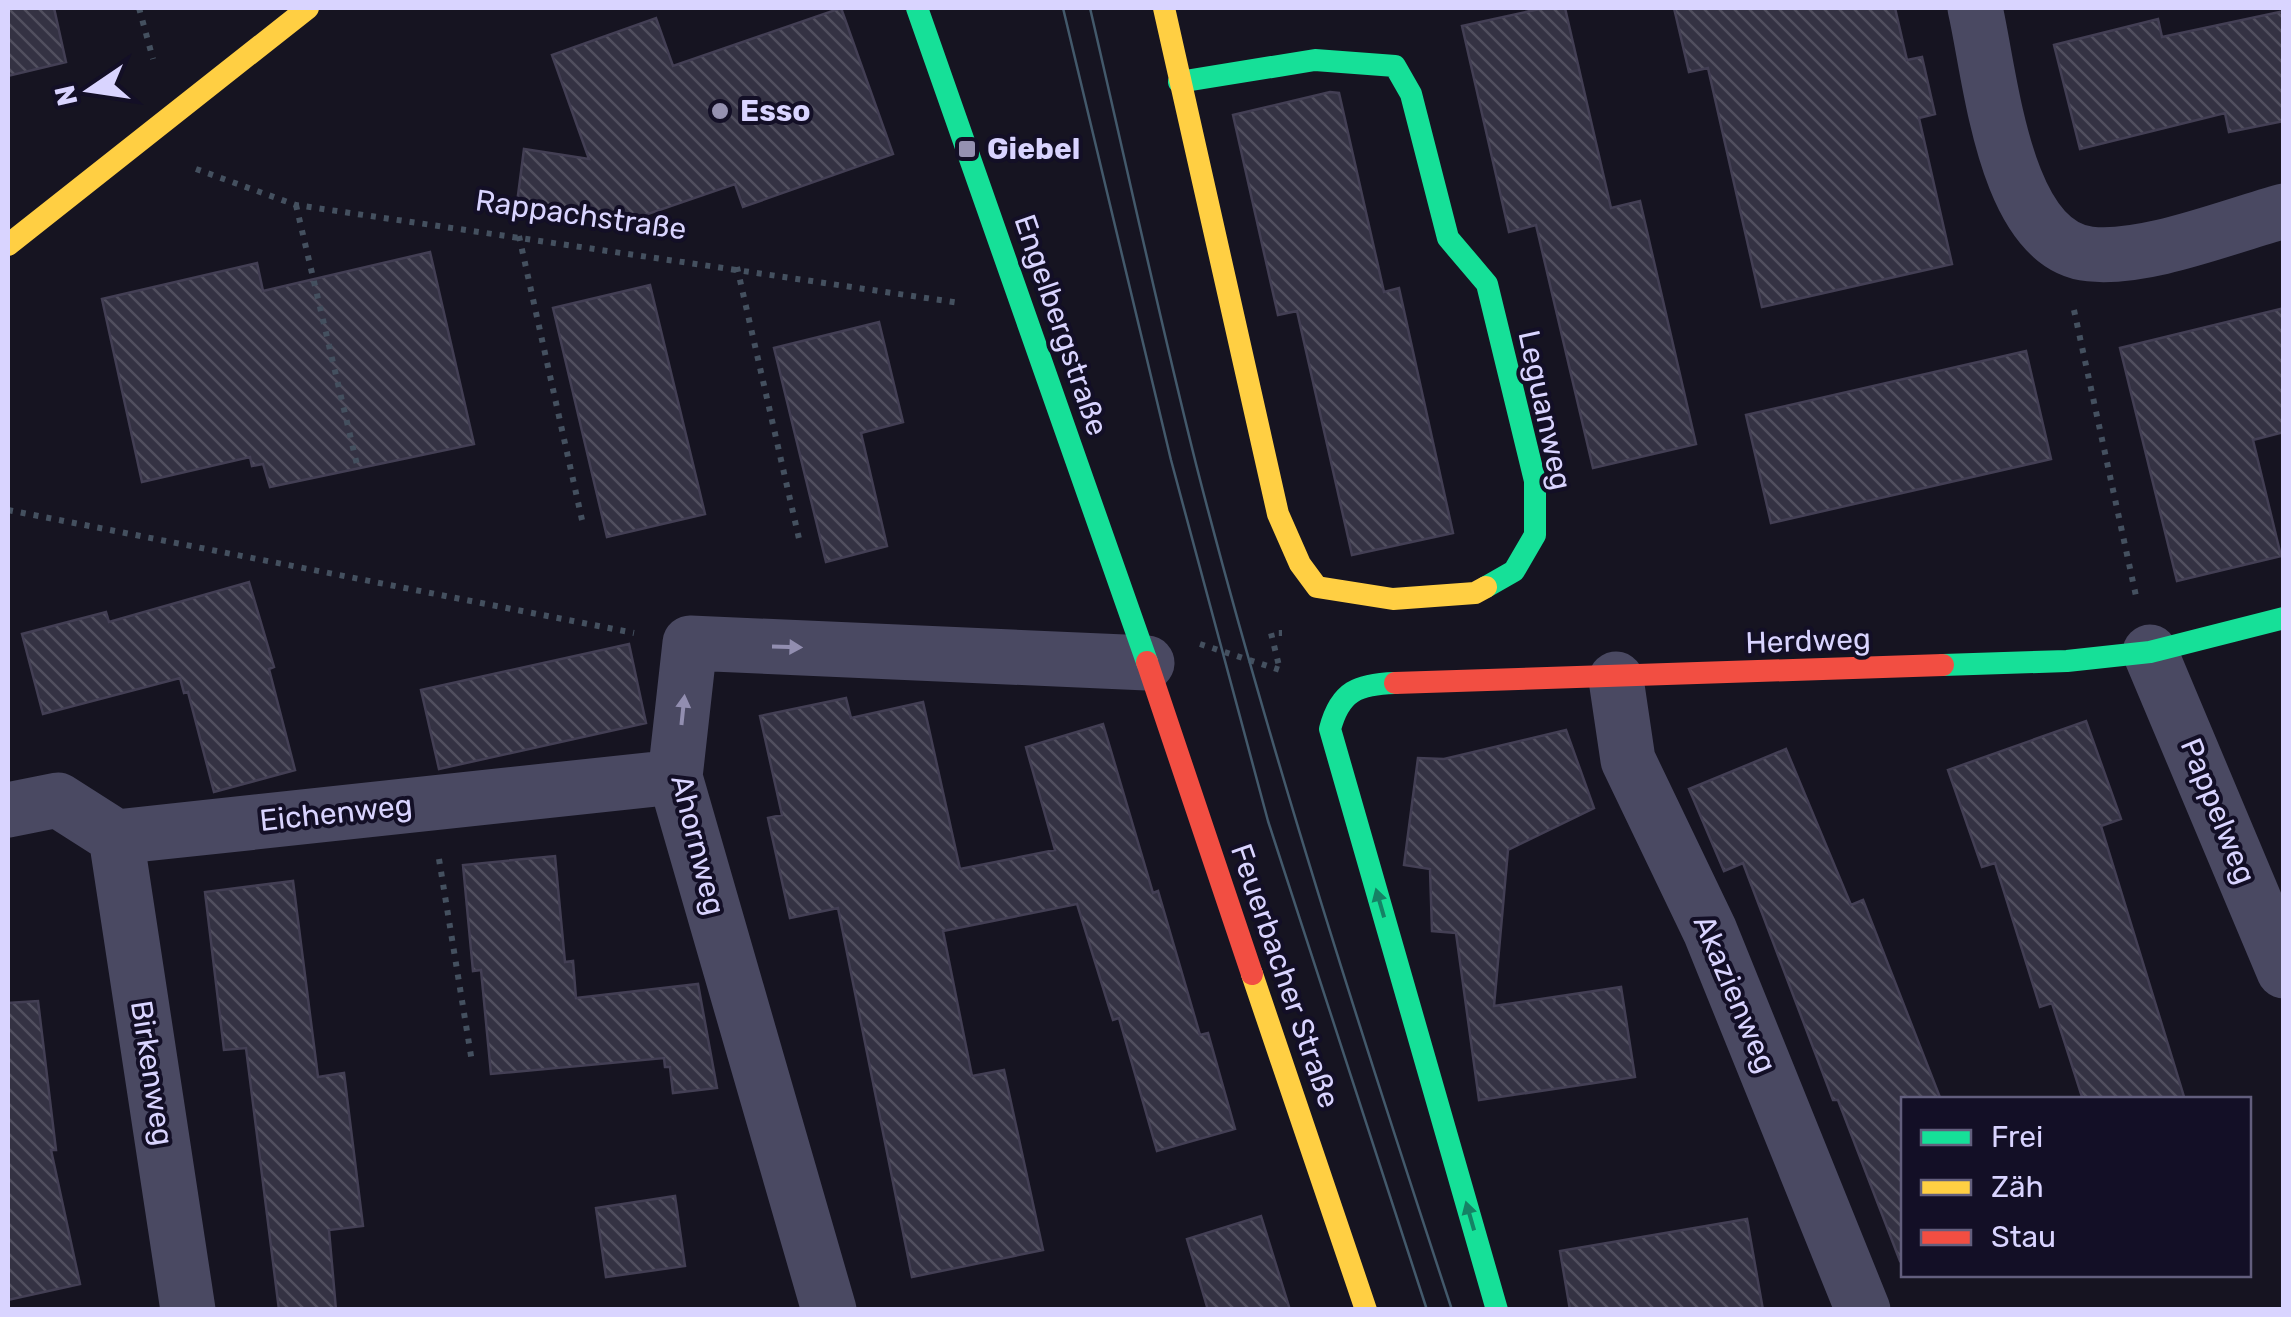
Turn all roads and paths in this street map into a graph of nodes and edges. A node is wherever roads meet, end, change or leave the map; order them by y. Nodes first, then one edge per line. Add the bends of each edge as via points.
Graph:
1 (139, 8) edge
2 (308, 8) edge
3 (917, 8) edge
4 (1164, 8) edge
5 (1975, 8) edge
6 (154, 62) dead end
7 (1179, 82) junction
8 (135, 148) junction
9 (296, 205) junction
10 (2284, 212) edge
11 (518, 236) junction
12 (8, 244) edge
13 (2067, 250) junction
14 (737, 267) junction
15 (1025, 315) junction
16 (358, 470) dead end
17 (8, 510) edge
18 (582, 520) dead end
19 (800, 542) dead end
20 (2284, 618) edge
21 (1297, 633) dead end
22 (690, 644) junction
23 (2150, 652) junction
24 (1147, 663) junction
25 (1616, 679) junction
26 (676, 777) junction
27 (430, 803) junction
28 (8, 810) edge
29 (116, 837) junction
30 (2284, 971) edge
31 (472, 1062) dead end
32 (188, 1310) edge
33 (829, 1310) edge
34 (1366, 1310) edge
35 (1497, 1310) edge
36 (1863, 1310) edge

1 - 6 path
2 - 8 street
3 - 15 street, Engelbergstraße
4 - 7 street, Leguanweg
5 - 13 street via 2014,181 2028,213
7 - 7 street, Leguanweg via 1315,60 1394,66 1411,94 1448,238 1487,284 1535,480 1535,536 1514,571 1475,593 1392,599 1317,586 1300,564 1278,514
8 - 9 path, Rappachstraße
8 - 12 street
9 - 11 path, Rappachstraße
9 - 16 path
10 - 13 street via 2136,250
11 - 14 path, Rappachstraße
11 - 18 path
13 - 23 path via 2076,330
14 - 15 path, Rappachstraße
14 - 19 path
15 - 24 street, Engelbergstraße
17 - 22 path
20 - 23 street, Herdweg
21 - 24 path via 1271,633 1280,670 1196,643 1207,680
22 -> 24 street
26 -> 22 street, Ahornweg
23 - 25 street, Herdweg
23 - 30 street, Pappelweg
24 - 34 street, Feuerbacher Straße
35 -> 25 street, Herdweg via 1330,729 1336,703 1364,684
25 - 36 street, Akazienweg via 1628,760 1710,931
26 - 27 street, Eichenweg
26 - 33 street, Ahornweg
27 - 29 street, Eichenweg
27 - 31 path
28 - 29 street via 58,800
29 - 32 street, Birkenweg

